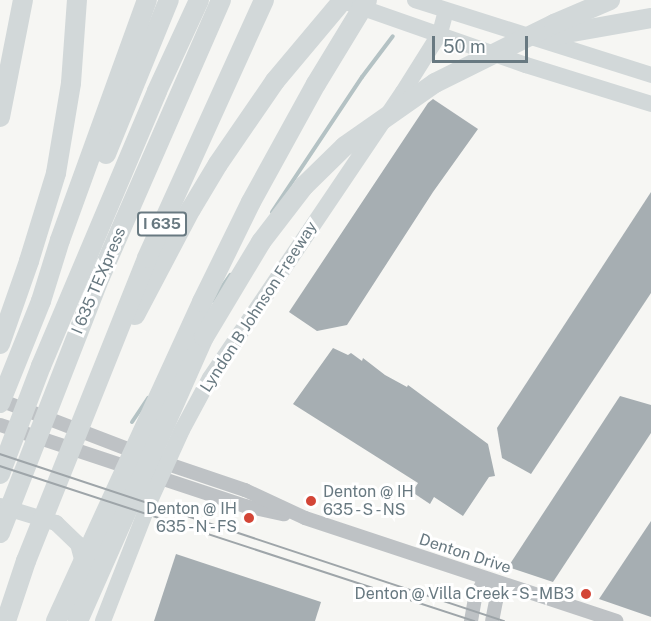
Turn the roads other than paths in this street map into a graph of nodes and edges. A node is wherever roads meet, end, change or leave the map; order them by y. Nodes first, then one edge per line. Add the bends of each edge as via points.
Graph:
1 (23, 0) edge
2 (77, 0) edge
3 (199, 0) edge
4 (221, 0) edge
5 (251, 0) edge
6 (264, 0) edge
7 (341, 0) edge
8 (367, 0) edge
9 (415, 0) edge
10 (610, 0) edge
11 (146, 2) edge
12 (167, 6) edge
13 (446, 10) junction
14 (651, 18) edge
15 (440, 33) junction
16 (510, 46) junction
17 (238, 55) junction
18 (651, 75) edge
19 (651, 104) edge
20 (0, 117) edge
21 (40, 301) junction
22 (0, 344) edge
23 (91, 394) junction
24 (0, 402) edge
25 (0, 425) edge
26 (163, 472) junction
27 (0, 474) edge
28 (0, 506) edge
29 (0, 533) edge
30 (485, 578) junction
31 (76, 618) edge
32 (104, 620) edge
33 (6, 621) edge
34 (56, 621) edge
35 (471, 621) edge
36 (492, 621) edge
37 (616, 621) edge

1 - 20 highway
2 - 22 highway via 71,83 56,173
3 - 27 highway, I 635 TEXpress via 45,355
4 - 29 highway, I 635 TEXpress via 100,277
5 - 17 highway
6 - 17 highway, I 635
7 - 15 main road
7 - 23 highway via 245,124 191,209
8 - 34 highway via 251,202 201,302
9 - 13 main road
10 - 16 highway
11 - 21 highway
12 - 21 highway via 70,244
13 - 15 main road, Lyndon B Johnson Freeway
13 - 18 main road
14 - 16 highway
15 - 19 main road
15 - 26 main road, Lyndon B Johnson Freeway via 210,378
16 - 31 highway via 435,82 375,124 323,165 279,216 204,338
17 - 23 highway, I 635
21 - 24 highway
23 - 33 highway, I 635
24 - 26 street, Denton Drive
25 - 26 street, Denton Drive
26 - 30 street, Denton Drive via 245,506 305,518
26 - 32 main road, Lyndon B Johnson Freeway
28 - 31 main road via 56,524 78,544 84,567
30 - 35 street via 475,598
30 - 36 street via 496,601
30 - 37 street, Denton Drive

